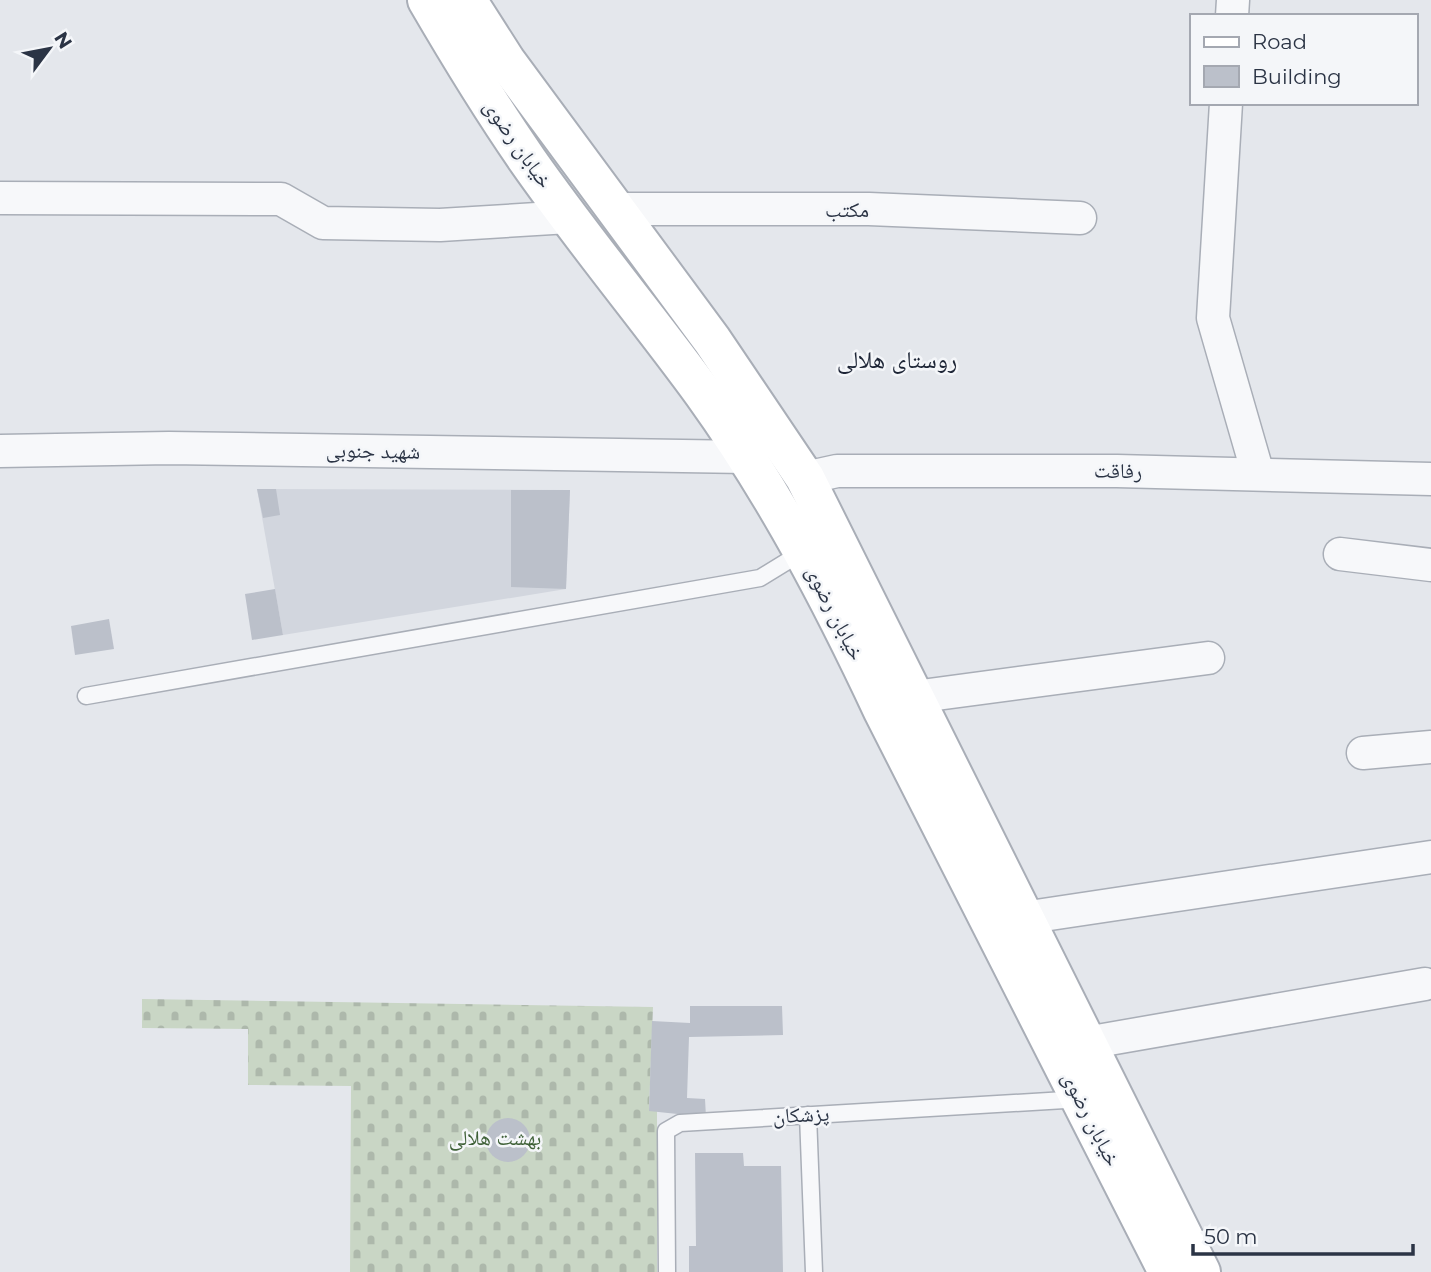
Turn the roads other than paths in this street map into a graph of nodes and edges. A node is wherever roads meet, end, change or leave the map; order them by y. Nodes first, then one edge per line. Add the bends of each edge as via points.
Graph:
1 (427, 0) edge
2 (467, 0) edge
3 (1226, 105) edge
4 (0, 198) edge
5 (615, 209) junction
6 (569, 217) junction
7 (1080, 218) dead end
8 (0, 451) edge
9 (746, 457) junction
10 (1258, 474) junction
11 (805, 478) junction
12 (1431, 479) edge
13 (819, 544) junction
14 (1340, 554) dead end
15 (1431, 565) edge
16 (1208, 657) dead end
17 (86, 696) dead end
18 (914, 697) junction
19 (1431, 747) edge
20 (1363, 753) dead end
21 (1431, 857) edge
22 (1023, 918) junction
23 (1425, 984) dead end
24 (1086, 1043) junction
25 (1079, 1096) junction
26 (808, 1115) junction
27 (667, 1272) edge
28 (814, 1272) edge
29 (1168, 1272) edge
30 (1201, 1272) edge

1 - 6 street, خیابان رضوی via 470,75
2 - 5 street, خیابان رضوی
3 - 10 street via 1213,318
4 - 6 street via 281,199 323,223 440,225
5 - 7 street, مکتب via 869,209
5 - 11 street, خیابان رضوی via 712,340
6 - 9 street, خیابان رضوی via 704,394
8 - 9 street, شهید جنوبی via 169,448
9 - 13 street, خیابان رضوی via 778,506
10 - 11 street, رفاقت via 837,471
10 - 12 street, رفاقت
11 - 13 street, خیابان رضوی
13 - 17 lane via 760,578
13 - 18 street, خیابان رضوی
13 - 25 street, خیابان رضوی via 840,618 883,710
14 - 15 street
16 - 18 street
18 - 22 street, خیابان رضوی
19 - 20 street
21 - 22 street
22 - 24 street, خیابان رضوی
23 - 24 street
24 - 30 street, خیابان رضوی
25 - 26 lane, پزشکان
25 - 29 street, خیابان رضوی
26 - 27 lane, پزشکان via 680,1122 666,1131
26 - 28 lane

